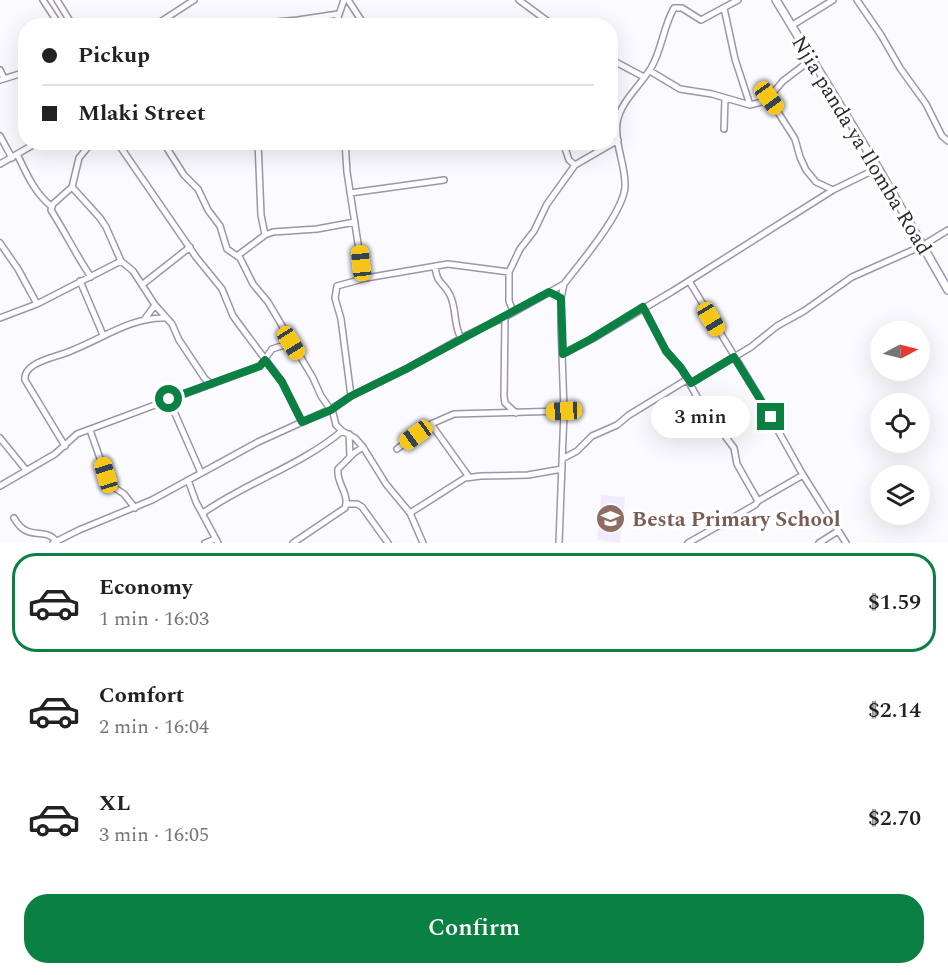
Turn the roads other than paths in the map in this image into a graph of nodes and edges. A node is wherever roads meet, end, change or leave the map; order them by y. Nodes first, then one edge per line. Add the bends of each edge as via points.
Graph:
1 (43, 0) edge
2 (57, 0) edge
3 (194, 0) edge
4 (346, 0) edge
5 (519, 0) edge
6 (676, 0) edge
7 (738, 0) edge
8 (776, 0) edge
9 (833, 0) edge
10 (857, 0) edge
11 (674, 8) junction
12 (724, 8) junction
13 (338, 14) junction
14 (55, 18) edge
15 (68, 18) edge
16 (166, 18) edge
17 (317, 18) edge
18 (337, 18) edge
19 (359, 18) edge
20 (542, 18) edge
21 (791, 26) junction
22 (812, 59) junction
23 (618, 63) edge
24 (0, 70) edge
25 (650, 71) junction
26 (18, 74) edge
27 (644, 77) junction
28 (2, 79) edge
29 (769, 98) junction
30 (725, 99) junction
31 (750, 105) junction
32 (618, 119) edge
33 (724, 129) dead end
34 (0, 136) edge
35 (618, 140) edge
36 (948, 141) edge
37 (26, 150) edge
38 (86, 150) edge
39 (123, 150) edge
40 (168, 150) edge
41 (258, 150) edge
42 (346, 150) edge
43 (566, 150) edge
44 (601, 150) edge
45 (15, 157) junction
46 (0, 164) edge
47 (575, 165) junction
48 (878, 168) junction
49 (444, 180) dead end
50 (72, 187) junction
51 (833, 190) junction
52 (350, 193) junction
53 (51, 206) junction
54 (355, 222) junction
55 (344, 224) junction
56 (948, 230) edge
57 (265, 235) junction
58 (357, 235) junction
59 (0, 243) edge
60 (922, 246) junction
61 (190, 247) junction
62 (237, 256) junction
63 (121, 261) junction
64 (435, 266) junction
65 (509, 272) junction
66 (91, 277) junction
67 (366, 278) junction
68 (80, 281) junction
69 (689, 281) junction
70 (143, 284) junction
71 (564, 284) junction
72 (948, 290) edge
73 (549, 292) junction
74 (561, 298) junction
75 (38, 304) junction
76 (155, 305) junction
77 (643, 307) junction
78 (513, 311) junction
79 (504, 317) junction
80 (0, 318) edge
81 (165, 318) junction
82 (144, 321) junction
83 (103, 335) junction
84 (461, 338) junction
85 (291, 343) junction
86 (563, 354) junction
87 (734, 357) junction
88 (265, 360) junction
89 (205, 379) junction
90 (689, 381) junction
91 (212, 384) junction
92 (205, 386) junction
93 (351, 396) junction
94 (169, 399) junction
95 (504, 400) junction
96 (331, 410) junction
97 (564, 411) junction
98 (501, 413) junction
99 (516, 413) junction
100 (302, 422) junction
101 (431, 424) junction
102 (90, 430) junction
103 (342, 431) junction
104 (349, 434) junction
105 (0, 438) edge
106 (65, 446) junction
107 (363, 447) junction
108 (397, 449) dead end
109 (350, 456) junction
110 (562, 459) junction
111 (562, 469) junction
112 (26, 470) junction
113 (201, 473) junction
114 (803, 475) junction
115 (469, 477) junction
116 (188, 480) junction
117 (0, 486) edge
118 (758, 501) junction
119 (347, 504) junction
120 (135, 508) junction
121 (203, 513) junction
122 (410, 513) junction
123 (14, 518) dead end
124 (838, 531) junction
125 (216, 541) edge
126 (55, 542) edge
127 (205, 543) edge
128 (293, 543) edge
129 (388, 543) edge
130 (423, 543) edge
131 (559, 543) edge
132 (688, 543) edge
133 (819, 543) edge
134 (846, 543) edge

1 - 14 street
2 - 15 street
3 - 16 street
4 - 13 street
4 - 19 street
5 - 20 street
6 - 11 street
7 - 12 street
8 - 21 street, Njia panda ya Ilomba Road
9 - 21 street
10 - 36 street
11 - 12 street via 682,8 701,20
11 - 25 street
12 - 31 street
13 - 17 street
13 - 18 street
21 - 22 street, Njia panda ya Ilomba Road
22 - 29 street via 783,81
22 - 48 street, Njia panda ya Ilomba Road
23 - 27 street
24 - 28 street
25 - 27 street
25 - 30 street via 680,89
26 - 28 street
27 - 32 street
29 - 31 street
29 - 51 street via 795,139 806,170 816,182
30 - 31 street
30 - 33 street
34 - 45 street
35 - 71 street via 625,186 622,198 598,240
37 - 45 street
38 - 50 street via 79,158
39 - 61 street
40 - 62 street via 220,225 227,249
41 - 57 street
42 - 52 street
43 - 47 street
44 - 47 street
45 - 46 street
45 - 53 street via 42,199
47 - 65 street via 547,204
48 - 51 street
48 - 60 street, Njia panda ya Ilomba Road
49 - 52 street
50 - 53 street
50 - 63 street via 106,227
51 - 69 street
52 - 54 street
53 - 66 street
54 - 55 street
54 - 58 street
55 - 57 street
55 - 58 street
56 - 60 street
57 - 62 street
58 - 67 street
59 - 75 street
60 - 72 street, Njia panda ya Ilomba Road
60 - 87 street via 852,278
61 - 70 street
61 - 88 street via 222,289 232,316
62 - 85 street
63 - 66 street
63 - 70 street
64 - 65 street via 448,264
64 - 67 street
64 - 84 street via 437,279 451,299 456,331
65 - 78 street
66 - 68 street
67 - 93 street via 335,289
68 - 75 street
68 - 83 street
69 - 77 street
69 - 87 street
70 - 76 street
71 - 73 street
71 - 74 street
73 - 74 street
73 - 78 street
74 - 86 street
75 - 80 street
76 - 81 street
76 - 82 street
77 - 86 street
77 - 90 street via 666,351
78 - 79 street
79 - 84 street
79 - 95 street
81 - 82 street
81 - 89 street
82 - 83 street
83 - 106 street via 36,364 24,375
84 - 93 street
85 - 88 street via 272,349
85 - 96 street
86 - 97 street
87 - 90 street
87 - 114 street
88 - 91 street via 260,366
88 - 100 street via 282,382
89 - 91 street
89 - 92 street
90 - 110 street via 592,436
90 - 118 street via 734,448 737,464
91 - 92 street
92 - 94 street
93 - 96 street
94 - 102 street
94 - 113 street
95 - 98 street
95 - 99 street
96 - 100 street
96 - 103 street
97 - 99 street
97 - 110 street
98 - 99 street
98 - 101 street via 454,414
100 - 113 street
101 - 108 street
101 - 115 street
102 - 106 street via 73,436
102 - 120 street via 109,484
103 - 104 street
103 - 121 street
104 - 107 street
104 - 109 street
105 - 112 street
106 - 112 street
107 - 109 street
107 - 122 street
109 - 119 street via 337,475
110 - 111 street
111 - 115 street via 528,475
111 - 131 street
112 - 117 street
113 - 116 street
114 - 118 street
114 - 124 street
115 - 122 street
116 - 120 street
116 - 121 street
118 - 132 street
119 - 128 street
119 - 129 street via 362,507
120 - 126 street
121 - 125 street
122 - 130 street
123 - 126 street via 24,531 50,535
124 - 133 street
124 - 134 street
125 - 127 street

